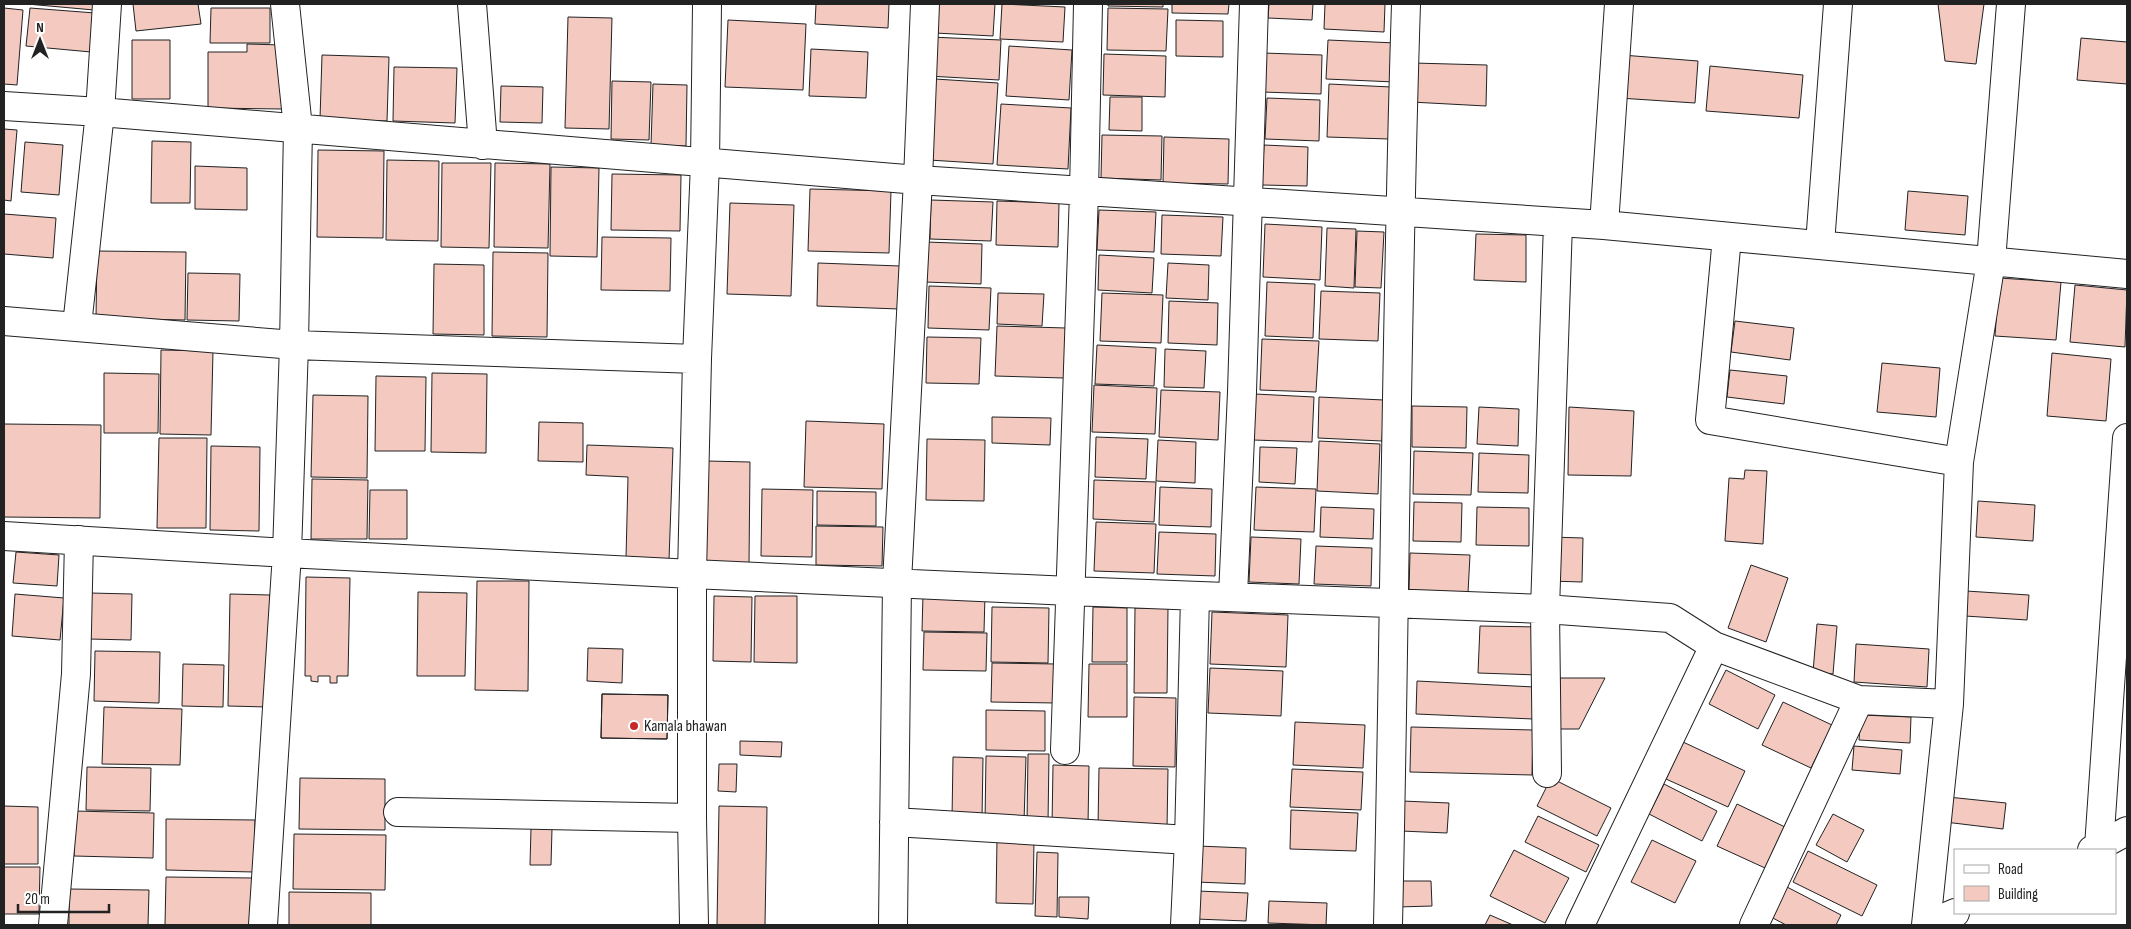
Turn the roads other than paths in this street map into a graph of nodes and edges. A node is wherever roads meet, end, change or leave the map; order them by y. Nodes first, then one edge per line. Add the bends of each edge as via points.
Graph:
1 (107, 4) edge
2 (285, 4) edge
3 (472, 4) edge
4 (707, 4) edge
5 (925, 4) edge
6 (1088, 4) edge
7 (1254, 4) edge
8 (1406, 4) edge
9 (1619, 4) edge
10 (1838, 4) edge
11 (2011, 4) edge
12 (4, 106) edge
13 (100, 112) junction
14 (298, 128) junction
15 (483, 145) junction
16 (705, 163) junction
17 (918, 180) junction
18 (1084, 192) junction
19 (1246, 201) junction
20 (1399, 211) junction
21 (1558, 223) junction
22 (1604, 225) junction
23 (1727, 237) junction
24 (1820, 244) junction
25 (1991, 261) junction
26 (2127, 274) edge
27 (4, 320) edge
28 (77, 326) junction
29 (294, 345) junction
30 (696, 359) junction
31 (2127, 438) edge
32 (1959, 462) junction
33 (4, 536) edge
34 (79, 540) junction
35 (287, 553) junction
36 (692, 574) junction
37 (897, 582) junction
38 (1070, 591) junction
39 (1195, 596) junction
40 (1233, 596) junction
41 (1395, 604) junction
42 (1545, 609) junction
43 (1714, 646) junction
44 (1859, 700) junction
45 (1949, 704) junction
46 (1065, 750) dead end
47 (1547, 773) dead end
48 (398, 812) dead end
49 (692, 818) junction
50 (894, 822) junction
51 (2127, 830) edge
52 (1189, 840) junction
53 (2096, 848) edge
54 (1954, 913) edge
55 (53, 925) edge
56 (263, 925) edge
57 (694, 925) edge
58 (893, 925) edge
59 (1185, 925) edge
60 (1388, 925) edge
61 (1580, 925) edge
62 (1754, 925) edge
63 (1927, 925) edge

1 - 13 street
2 - 14 street
3 - 15 street
4 - 16 street
5 - 17 street
6 - 18 street
7 - 19 street
8 - 20 street
9 - 22 street
10 - 24 street
11 - 25 street
12 - 13 street
13 - 14 street
13 - 28 street
14 - 15 street
14 - 29 street
15 - 16 street
16 - 17 street
16 - 30 street
17 - 18 street
17 - 37 street
18 - 19 street
18 - 38 street
19 - 20 street
19 - 40 street
20 - 21 street
20 - 41 street
21 - 22 street
21 - 42 street
22 - 23 street
23 - 24 street
23 - 32 street via 1710,420
24 - 25 street
25 - 26 street
25 - 32 street
27 - 28 street
28 - 29 street
29 - 30 street
29 - 35 street
30 - 36 street
31 - 53 street
32 - 45 street
33 - 34 street
34 - 35 street
34 - 55 street via 76,674
35 - 36 street
35 - 56 street
36 - 37 street
36 - 49 street
37 - 38 street
37 - 50 street
38 - 39 street
38 - 46 street
39 - 40 street
39 - 52 street
40 - 41 street
41 - 42 street
41 - 60 street
42 - 43 street via 1670,618
42 - 47 street
43 - 44 street
43 - 61 street
44 - 45 street
44 - 62 street
45 - 63 street
48 - 49 street
49 - 57 street
50 - 52 street
50 - 58 street
51 - 53 street
52 - 59 street
54 - 63 street

